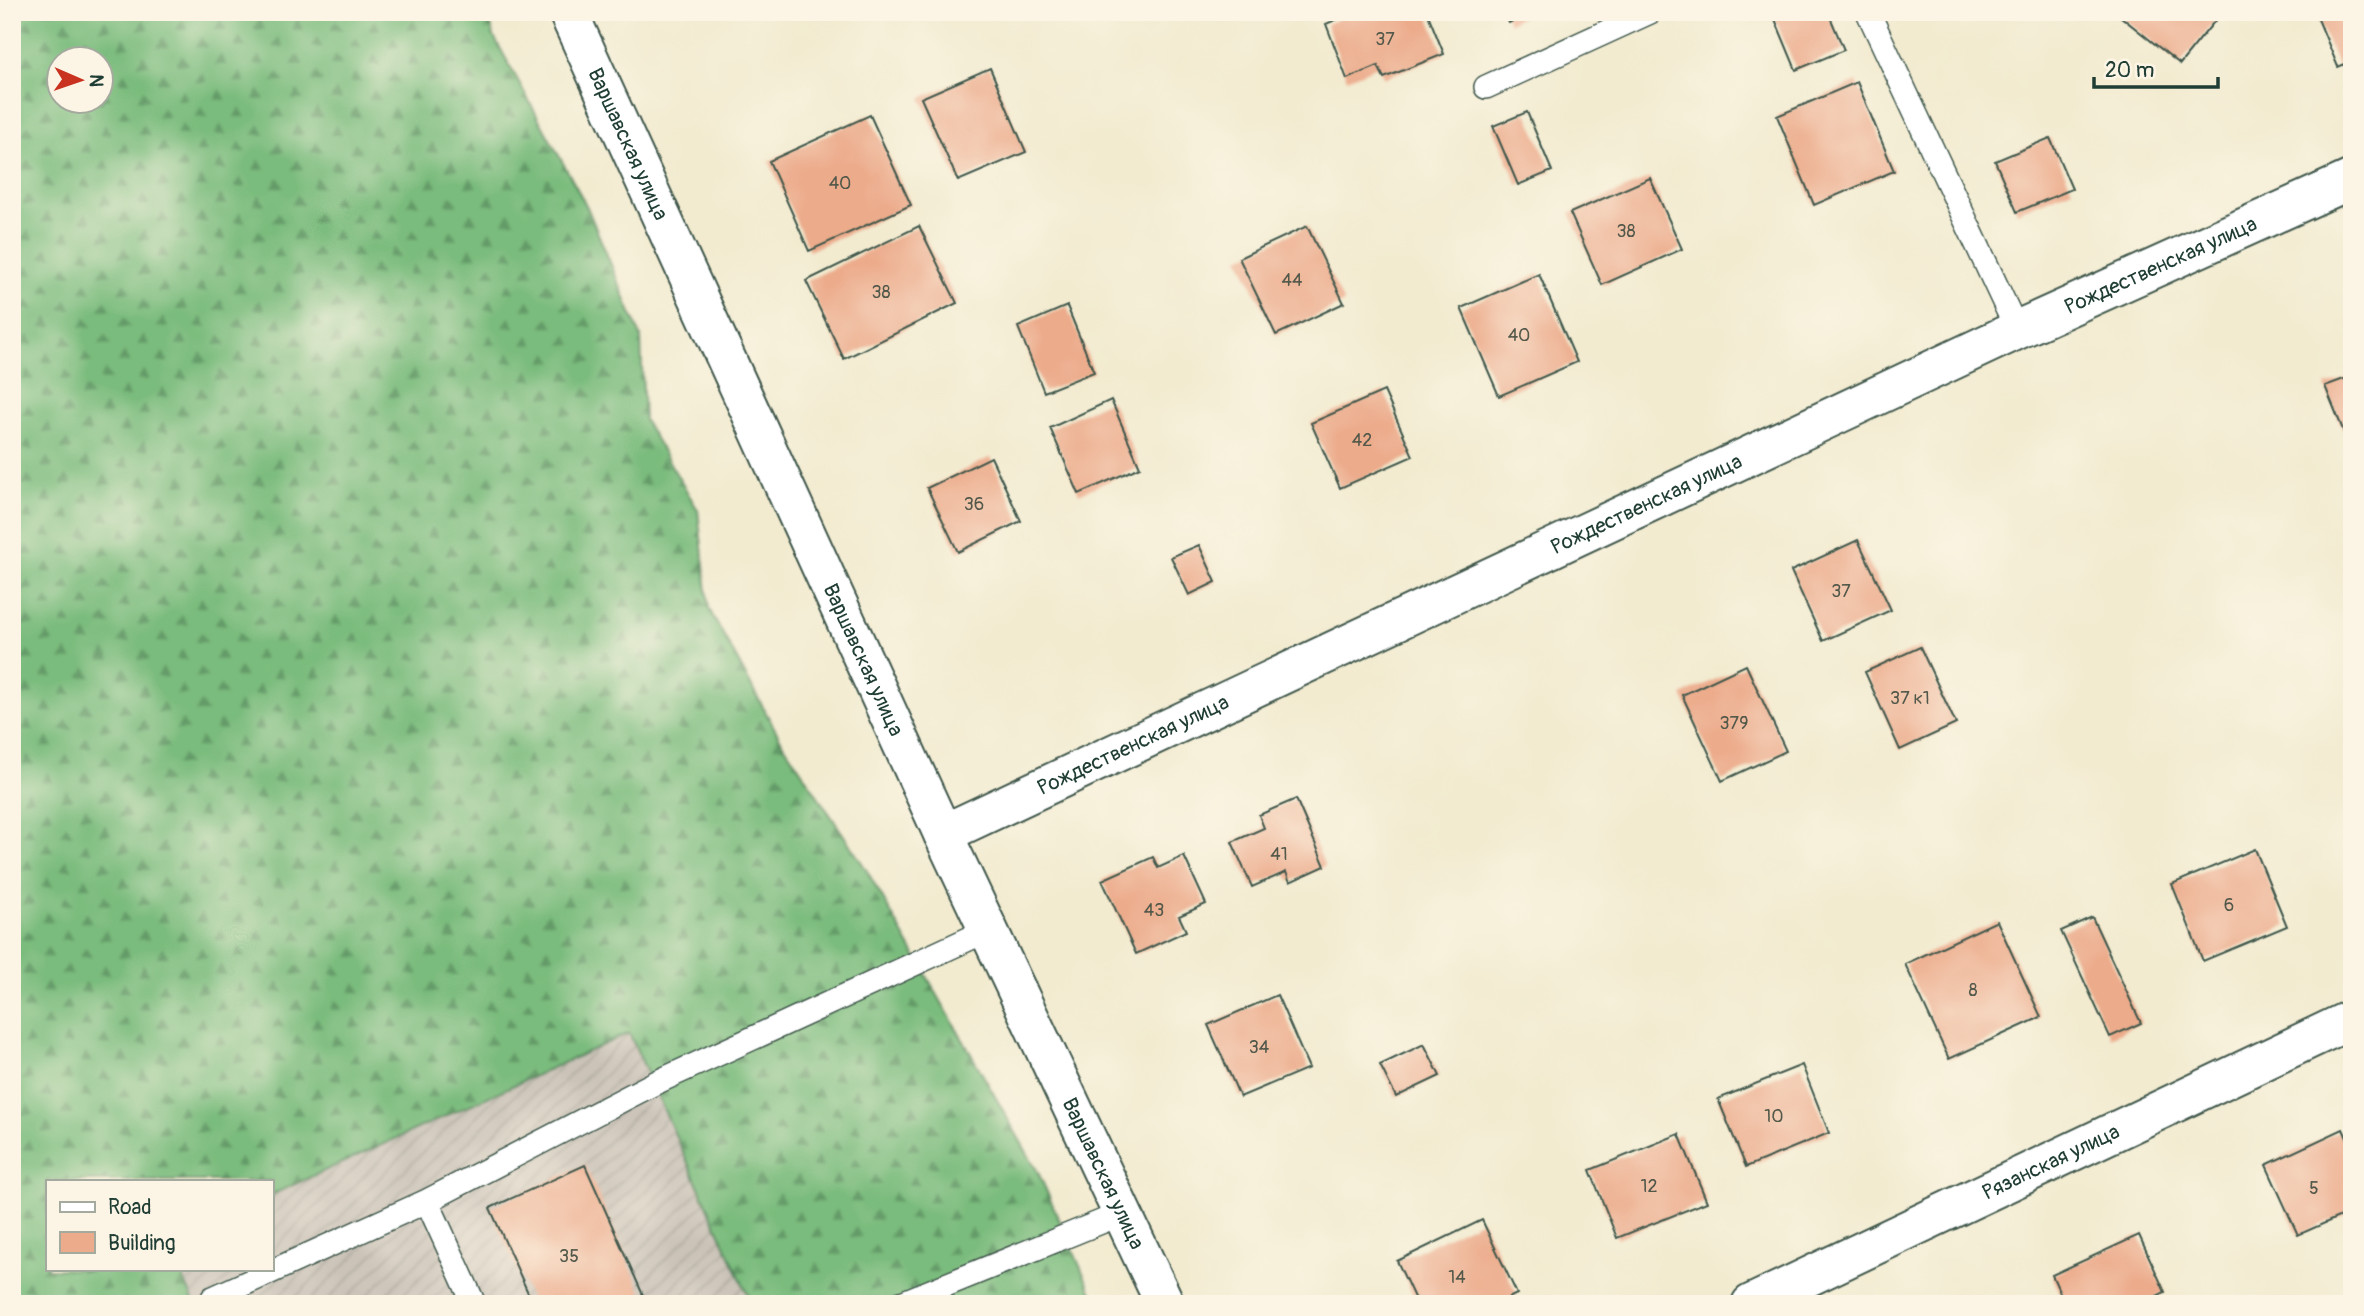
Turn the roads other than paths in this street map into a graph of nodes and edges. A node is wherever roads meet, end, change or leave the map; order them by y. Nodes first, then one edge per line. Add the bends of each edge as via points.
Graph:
1 (568, 12) edge
2 (1650, 12) edge
3 (1868, 12) edge
4 (1486, 86) dead end
5 (2352, 179) edge
6 (2017, 330) junction
7 (943, 834) junction
8 (988, 930) junction
9 (2352, 1019) edge
10 (428, 1201) junction
11 (1122, 1213) junction
12 (216, 1304) edge
13 (474, 1304) edge
14 (899, 1304) edge
15 (1165, 1304) edge
16 (1751, 1304) edge

1 - 7 street, Варшавская улица
2 - 4 lane
3 - 6 lane
5 - 6 street, Рождественская улица
6 - 7 street, Рождественская улица
7 - 8 street, Варшавская улица
8 - 10 lane via 653,1084
8 - 11 street, Варшавская улица
9 - 16 street, Рязанская улица
10 - 12 lane via 213,1298
10 - 13 lane
11 - 14 lane
11 - 15 street, Варшавская улица

